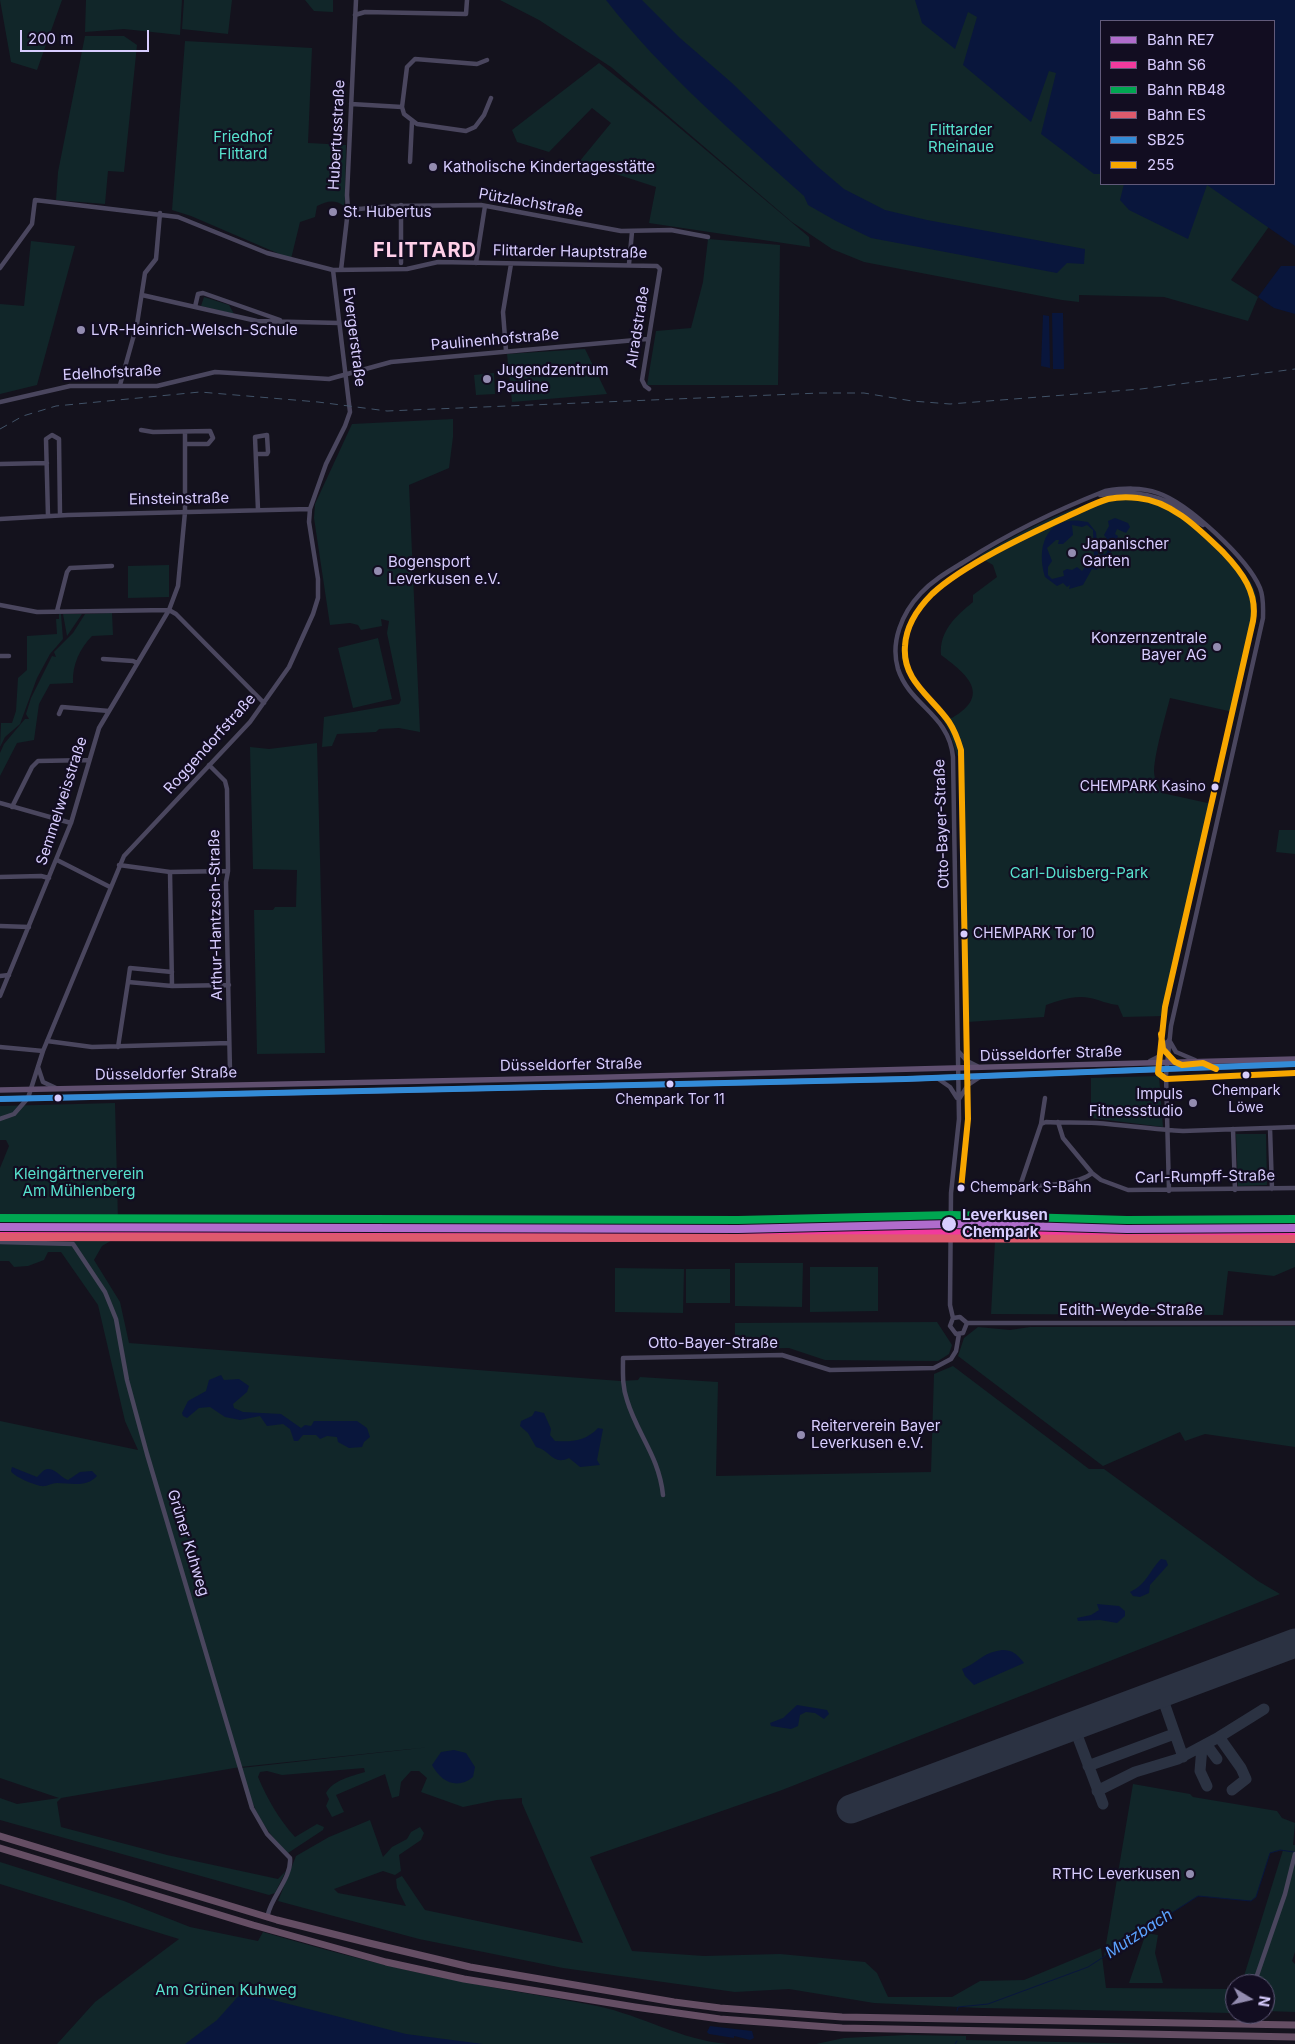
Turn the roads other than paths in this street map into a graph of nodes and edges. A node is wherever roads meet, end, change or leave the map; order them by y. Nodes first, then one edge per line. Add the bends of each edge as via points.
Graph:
1 (356, 0) edge
2 (467, 0) edge
3 (356, 15) junction
4 (487, 60) dead end
5 (491, 98) dead end
6 (351, 104) junction
7 (402, 107) junction
8 (412, 121) junction
9 (410, 162) dead end
10 (401, 205) junction
11 (486, 206) junction
12 (348, 210) junction
13 (160, 213) junction
14 (632, 232) junction
15 (708, 237) dead end
16 (401, 263) dead end
17 (476, 263) junction
18 (511, 264) junction
19 (629, 264) junction
20 (658, 267) joint
21 (0, 268) edge
22 (332, 270) junction
23 (341, 270) junction
24 (142, 295) junction
25 (195, 307) junction
26 (285, 322) junction
27 (339, 324) junction
28 (647, 339) junction
29 (506, 350) junction
30 (346, 375) junction
31 (120, 385) junction
32 (649, 389) dead end
33 (0, 402) edge
34 (350, 406) joint
35 (141, 430) dead end
36 (184, 432) junction
37 (185, 444) junction
38 (256, 454) junction
39 (47, 463) junction
40 (0, 464) edge
41 (1092, 496) junction
42 (310, 509) junction
43 (258, 510) junction
44 (184, 512) junction
45 (60, 515) junction
46 (48, 516) junction
47 (0, 519) edge
48 (1207, 527) junction
49 (112, 566) dead end
50 (0, 605) edge
51 (169, 610) junction
52 (57, 611) junction
53 (0, 656) edge
54 (9, 656) dead end
55 (103, 659) dead end
56 (137, 663) junction
57 (264, 703) junction
58 (109, 711) junction
59 (59, 714) dead end
60 (89, 760) junction
61 (209, 765) junction
62 (0, 803) edge
63 (12, 806) junction
64 (71, 823) junction
65 (57, 860) junction
66 (119, 866) junction
67 (228, 871) junction
68 (170, 872) junction
69 (0, 877) edge
70 (49, 878) junction
71 (110, 887) junction
72 (0, 926) edge
73 (29, 927) junction
74 (172, 972) junction
75 (0, 976) edge
76 (9, 976) junction
77 (128, 982) junction
78 (229, 985) junction
79 (172, 986) junction
80 (0, 996) edge
81 (1169, 1039) junction
82 (47, 1041) junction
83 (229, 1044) junction
84 (0, 1046) edge
85 (118, 1047) junction
86 (43, 1050) junction
87 (957, 1050) junction
88 (1295, 1059) edge
89 (1198, 1062) junction
90 (1167, 1063) junction
91 (1143, 1064) junction
92 (1295, 1064) edge
93 (38, 1066) junction
94 (981, 1068) junction
95 (958, 1069) junction
96 (1166, 1070) junction
97 (230, 1072) dead end
98 (700, 1074) junction
99 (980, 1076) junction
100 (958, 1077) junction
101 (936, 1078) junction
102 (474, 1080) junction
103 (700, 1083) junction
104 (474, 1088) junction
105 (31, 1089) junction
106 (59, 1089) junction
107 (0, 1090) edge
108 (28, 1098) junction
109 (1045, 1098) dead end
110 (0, 1099) edge
111 (958, 1100) junction
112 (0, 1118) edge
113 (1058, 1122) junction
114 (1041, 1124) junction
115 (1295, 1127) edge
116 (1168, 1128) junction
117 (1270, 1128) junction
118 (1233, 1129) junction
119 (1092, 1173) junction
120 (1295, 1188) edge
121 (1272, 1189) junction
122 (1236, 1190) junction
123 (1169, 1191) junction
124 (0, 1242) edge
125 (953, 1318) junction
126 (967, 1323) junction
127 (1295, 1323) edge
128 (959, 1334) junction
129 (663, 1495) dead end
130 (0, 1836) edge
131 (0, 1848) edge
132 (1295, 1854) edge
133 (268, 1914) dead end
134 (1258, 1974) edge
135 (1295, 2025) edge
136 (1295, 2037) edge

1 - 3 street, Hubertusstraße
2 - 3 street via 466,14 365,12
3 - 6 street, Hubertusstraße
4 - 7 street via 477,64 415,59 410,62 403,81
5 - 8 street via 476,127 466,131 423,126
6 - 7 street
6 - 12 street, Hubertusstraße
7 - 8 street
8 - 9 street
10 - 11 street, Pützlachstraße
10 - 12 street, Pützlachstraße
10 - 16 street
11 - 14 street, Pützlachstraße
11 - 17 street
12 - 23 street, Hubertusstraße
13 - 21 street, Flittarder Hauptstraße via 35,200 32,224
13 - 22 street, Flittarder Hauptstraße via 198,224 267,253
13 - 24 street via 156,259 145,273
14 - 15 street, Pützlachstraße via 671,230
14 - 19 street
17 - 18 street, Flittarder Hauptstraße
17 - 23 street, Flittarder Hauptstraße via 438,262 407,269
18 - 19 street, Flittarder Hauptstraße
18 - 29 street via 503,312
19 - 20 street, Flittarder Hauptstraße
20 - 28 street, Alradstraße
22 - 23 street, Flittarder Hauptstraße
22 - 27 street, Evergerstraße
24 - 25 street
24 - 31 street
25 - 26 street via 257,321
25 - 26 street via 198,294 202,293
26 - 27 street
27 - 30 street, Evergerstraße
28 - 29 street, Paulinenhofstraße
28 - 32 street, Alradstraße via 642,380
29 - 30 street, Paulinenhofstraße via 391,362
30 - 31 street, Edelhofstraße via 318,379 215,372 157,386
30 - 34 street, Evergerstraße
31 - 33 street, Edelhofstraße via 70,386
34 - 42 street, Roggendorfstraße via 348,420 326,464
35 - 36 street
36 - 37 street, Semmelweisstraße
36 - 37 street via 210,431 213,438 208,444
37 - 44 street, Semmelweisstraße
38 - 38 street via 256,436 267,435 268,452
38 - 43 street
39 - 40 street
39 - 45 street via 46,439 52,435 59,439
39 - 46 street
41 - 48 street via 1130,492 1156,497
41 - 48 street, Otto-Bayer-Straße via 1132,488 1160,494 1176,501
41 - 87 street, Otto-Bayer-Straße via 1003,536 940,577 912,603 898,633 896,656 902,678 941,723 952,751
42 - 43 street, Einsteinstraße
42 - 57 street, Roggendorfstraße via 318,598 289,667
43 - 44 street, Einsteinstraße
44 - 45 street, Einsteinstraße
44 - 51 street, Semmelweisstraße via 180,575
45 - 46 street, Einsteinstraße
46 - 47 street, Einsteinstraße
48 - 81 street via 1254,578 1263,602 1263,618
49 - 52 street via 70,568
50 - 52 street via 29,611
51 - 52 street
51 - 56 street, Semmelweisstraße
51 - 57 street
53 - 54 street
55 - 56 street
56 - 58 street, Semmelweisstraße
57 - 61 street, Roggendorfstraße
58 - 59 street via 62,707
58 - 60 street, Semmelweisstraße via 96,735
60 - 63 street via 38,761
60 - 64 street, Semmelweisstraße
61 - 66 street, Roggendorfstraße via 130,849
61 - 67 street, Arthur-Hantzsch-Straße via 225,781 227,789
62 - 63 street
63 - 64 street
64 - 65 street, Semmelweisstraße
65 - 70 street, Semmelweisstraße
65 - 71 street
66 - 68 street
66 - 71 street, Roggendorfstraße
67 - 68 street
67 - 78 street, Arthur-Hantzsch-Straße
68 - 74 street
69 - 70 street
70 - 73 street, Semmelweisstraße
71 - 82 street, Roggendorfstraße
72 - 73 street
73 - 76 street, Semmelweisstraße
74 - 77 street via 130,968
74 - 79 street
75 - 76 street
76 - 80 street, Semmelweisstraße
77 - 79 street
77 - 85 street
78 - 79 street
78 - 83 street, Arthur-Hantzsch-Straße
81 - 89 street via 1178,1054
81 - 90 street
81 - 91 street via 1160,1056
82 - 85 street via 83,1047
82 - 86 street, Roggendorfstraße
83 - 85 street
83 - 97 street, Arthur-Hantzsch-Straße
84 - 86 street
86 - 93 street, Roggendorfstraße
87 - 94 street via 967,1061
87 - 95 street, Otto-Bayer-Straße
88 - 89 main road
89 - 90 main road
90 - 91 main road, Düsseldorfer Straße
90 - 96 street
91 - 94 main road, Düsseldorfer Straße
92 - 96 main road, Düsseldorfer Straße
93 - 105 street, Roggendorfstraße
93 - 106 street via 43,1082
94 - 95 main road, Düsseldorfer Straße
95 - 98 main road, Düsseldorfer Straße
95 - 100 street, Otto-Bayer-Straße
96 - 99 main road, Düsseldorfer Straße
96 - 116 street
98 - 102 main road, Düsseldorfer Straße
98 - 103 main road
99 - 100 main road, Düsseldorfer Straße
99 - 111 street via 968,1085
100 - 101 main road, Düsseldorfer Straße
100 - 111 street, Otto-Bayer-Straße
101 - 103 main road, Düsseldorfer Straße
101 - 111 street via 950,1087
102 - 104 main road
102 - 106 main road, Düsseldorfer Straße
103 - 104 main road, Düsseldorfer Straße
104 - 108 main road, Düsseldorfer Straße
105 - 106 main road, Düsseldorfer Straße
105 - 107 main road, Düsseldorfer Straße
105 - 108 street, Roggendorfstraße
108 - 110 main road, Düsseldorfer Straße
108 - 112 street via 14,1114
109 - 114 street
111 - 125 street, Otto-Bayer-Straße via 958,1135 951,1193 950,1305
113 - 114 street
113 - 116 street via 1152,1130
113 - 119 street, Carl-Rumpff-Straße via 1063,1138
114 - 119 street via 1021,1183 1025,1186 1059,1183
115 - 117 street
116 - 118 street via 1184,1131
116 - 123 street
117 - 118 street
117 - 121 street
118 - 122 street
119 - 123 street, Carl-Rumpff-Straße via 1128,1190
120 - 121 street, Carl-Rumpff-Straße
121 - 122 street, Carl-Rumpff-Straße
122 - 123 street, Carl-Rumpff-Straße
124 - 133 street, Grüner Kuhweg via 74,1244 111,1303 127,1380 252,1808 273,1842 290,1858 288,1870 271,1901
125 - 126 street via 960,1317
125 - 128 street via 951,1329
126 - 127 street, Edith-Weyde-Straße
126 - 128 street via 966,1330
128 - 129 street, Otto-Bayer-Straße via 956,1352 951,1359 934,1368 830,1370 782,1355 623,1358 622,1374 627,1400 651,1450
130 - 135 highway via 277,1920 470,1967 720,2008 922,2019
131 - 136 highway via 386,1962 464,1979 636,2007 720,2019 842,2028
132 - 134 street

